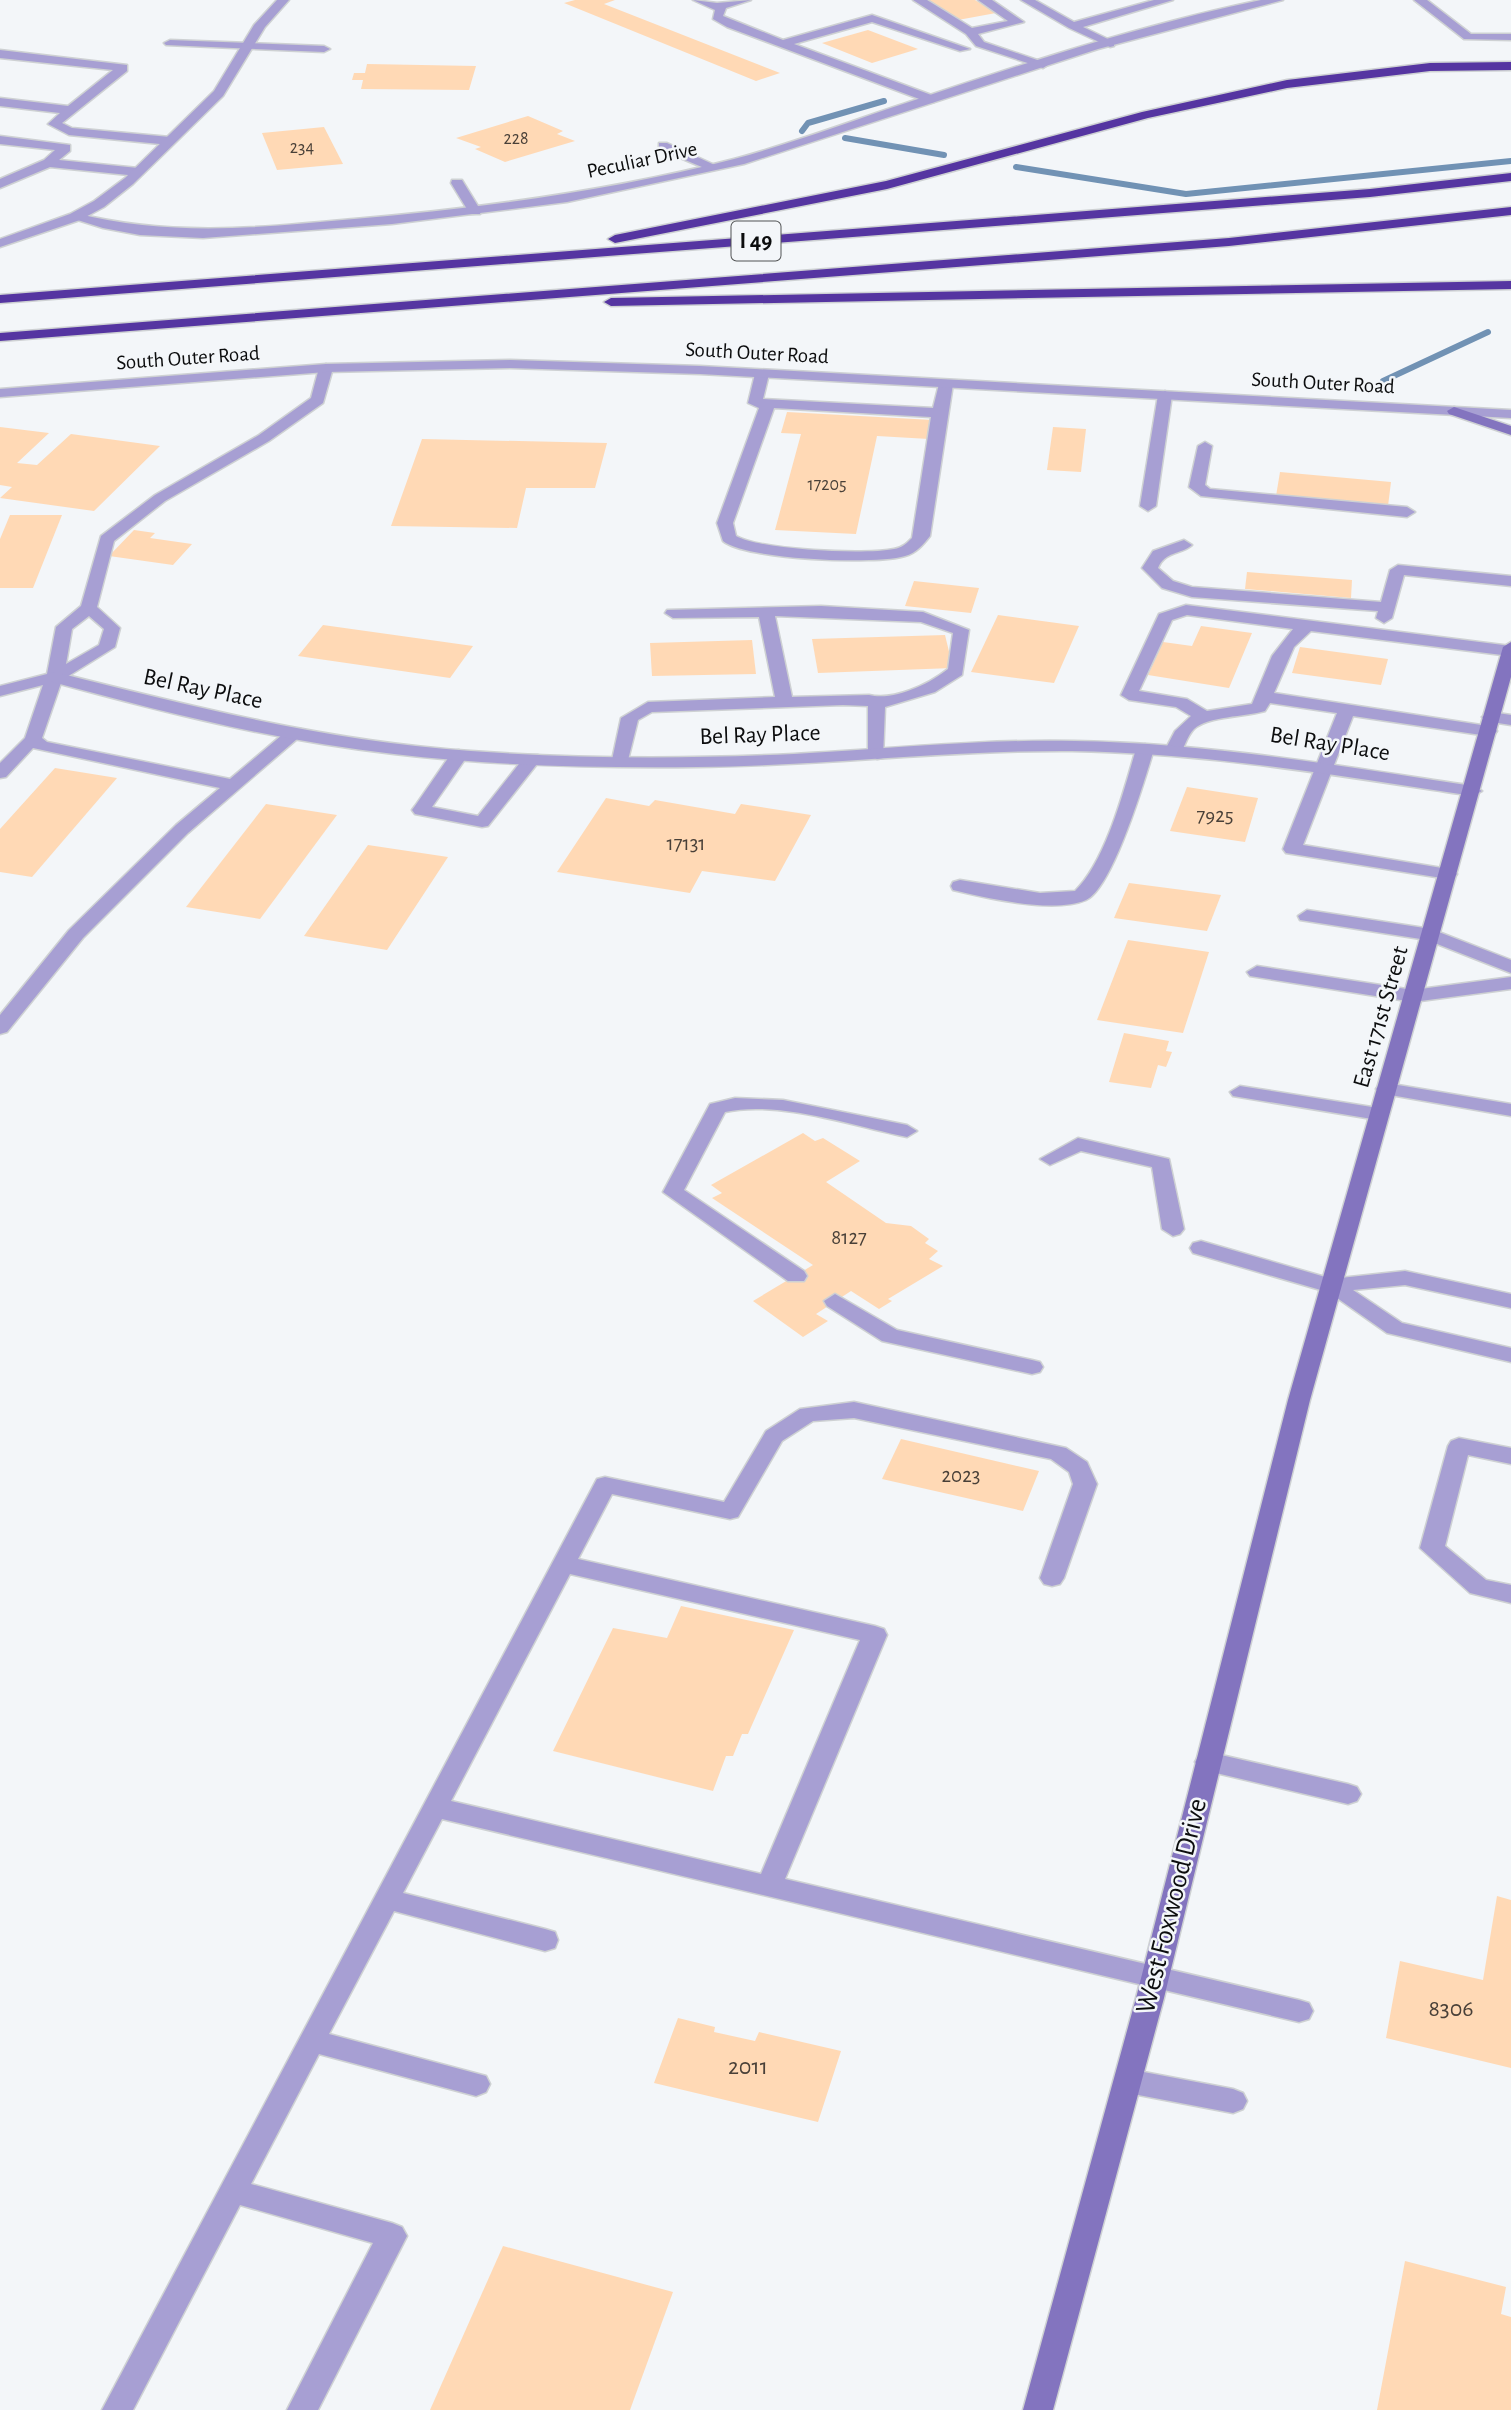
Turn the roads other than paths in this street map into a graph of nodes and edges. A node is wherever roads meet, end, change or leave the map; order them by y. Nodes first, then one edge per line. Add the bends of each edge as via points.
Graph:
1 (283, 0) edge
2 (699, 0) edge
3 (745, 0) edge
4 (919, 0) edge
5 (984, 0) edge
6 (1027, 0) edge
7 (1167, 0) edge
8 (1277, 0) edge
9 (1420, 0) edge
10 (716, 7) junction
11 (1073, 26) junction
12 (971, 32) junction
13 (1511, 37) edge
14 (170, 43) dead end
15 (783, 44) junction
16 (1110, 44) junction
17 (245, 47) junction
18 (324, 49) dead end
19 (964, 49) dead end
20 (0, 54) edge
21 (1043, 64) junction
22 (1511, 66) edge
23 (930, 99) junction
24 (0, 102) edge
25 (69, 110) junction
26 (0, 140) edge
27 (170, 141) junction
28 (663, 146) dead end
29 (48, 163) junction
30 (713, 167) junction
31 (138, 172) junction
32 (1511, 177) edge
33 (457, 183) dead end
34 (0, 184) edge
35 (474, 211) junction
36 (1511, 211) edge
37 (75, 217) junction
38 (0, 243) edge
39 (464, 263) junction
40 (1511, 285) edge
41 (1455, 287) junction
42 (0, 299) edge
43 (1511, 300) edge
44 (452, 302) junction
45 (0, 337) edge
46 (326, 368) junction
47 (762, 374) junction
48 (946, 384) junction
49 (0, 393) edge
50 (1166, 396) junction
51 (768, 404) junction
52 (1454, 411) junction
53 (939, 413) junction
54 (1511, 414) edge
55 (1511, 431) edge
56 (1205, 446) dead end
57 (1148, 506) dead end
58 (1407, 512) dead end
59 (1184, 545) dead end
60 (1511, 581) edge
61 (1387, 607) junction
62 (89, 608) junction
63 (766, 612) junction
64 (673, 613) dead end
65 (1309, 626) junction
66 (1379, 634) junction
67 (1510, 649) edge
68 (55, 677) junction
69 (0, 691) edge
70 (1264, 697) junction
71 (784, 701) junction
72 (876, 704) junction
73 (1347, 709) junction
74 (1202, 715) junction
75 (1497, 723) edge
76 (295, 733) junction
77 (33, 739) junction
78 (1145, 749) junction
79 (1174, 750) junction
80 (877, 754) junction
81 (459, 755) junction
82 (532, 759) junction
83 (621, 760) junction
84 (1322, 766) junction
85 (0, 773) edge
86 (233, 785) junction
87 (1473, 791) junction
88 (1448, 874) junction
89 (960, 886) dead end
90 (1307, 916) dead end
91 (1431, 935) junction
92 (1511, 967) edge
93 (1257, 972) dead end
94 (1511, 983) edge
95 (1413, 996) junction
96 (0, 1028) edge
97 (1386, 1089) junction
98 (1240, 1092) dead end
99 (1511, 1110) edge
100 (1378, 1114) junction
101 (908, 1131) dead end
102 (1050, 1159) dead end
103 (1173, 1229) dead end
104 (1201, 1248) dead end
105 (796, 1276) dead end
106 (1331, 1286) junction
107 (835, 1301) dead end
108 (1511, 1301) edge
109 (1511, 1355) edge
110 (1032, 1367) dead end
111 (1298, 1400) joint
112 (1511, 1456) edge
113 (564, 1564) junction
114 (1052, 1578) dead end
115 (1511, 1594) edge
116 (1209, 1762) junction
117 (1348, 1794) dead end
118 (435, 1807) junction
119 (769, 1886) junction
120 (387, 1899) junction
121 (545, 1940) dead end
122 (1154, 1978) junction
123 (1299, 2011) dead end
124 (311, 2041) junction
125 (1128, 2081) junction
126 (476, 2084) dead end
127 (1233, 2101) dead end
128 (233, 2191) junction
129 (117, 2410) edge
130 (302, 2410) edge
131 (1038, 2410) edge

1 - 17 street
2 - 10 street
3 - 10 street
4 - 12 street
5 - 12 street via 1018,22
6 - 11 street
7 - 11 street
8 - 16 street, Peculiar Drive
9 - 13 street via 1468,37
10 - 15 street via 721,9 717,16 731,25
11 - 16 street
12 - 21 street via 980,44
14 - 17 street
15 - 19 street via 872,18
15 - 23 street
16 - 21 street, Peculiar Drive
17 - 18 street
17 - 27 street via 219,93
20 - 25 street via 123,68
21 - 23 street, Peculiar Drive
22 - 39 highway via 1417,68 1287,84 1146,115 804,204
23 - 30 street, Peculiar Drive via 795,146
24 - 25 street
25 - 27 street via 54,124 69,131
26 - 29 street via 66,148
27 - 31 street
28 - 30 street
29 - 31 street
29 - 34 street
30 - 35 street, Peculiar Drive
31 - 37 street
32 - 39 highway, I 49 via 1370,194
33 - 35 street
35 - 37 street, Peculiar Drive via 202,235 140,233
36 - 44 highway, I 49 via 1229,242
37 - 38 street
39 - 42 highway, I 49
40 - 41 highway
41 - 43 highway
41 - 44 highway
44 - 45 highway, I 49
46 - 47 street, South Outer Road via 510,364
46 - 49 street, South Outer Road
46 - 62 street via 318,400 264,438 160,498 107,539
47 - 48 street, South Outer Road
47 - 51 street via 755,403
48 - 50 street, South Outer Road
48 - 53 street
50 - 52 street, South Outer Road
50 - 57 street
51 - 53 street
51 - 53 street via 725,523 731,541 772,549 883,555 914,548 922,536
52 - 54 street, South Outer Road
52 - 55 main road
56 - 58 street via 1197,487 1206,493
59 - 61 street via 1161,550 1153,559 1150,568 1168,587
60 - 61 street via 1398,570
61 - 66 street
62 - 68 street via 64,627
62 - 68 street via 112,628 107,647
63 - 64 street
63 - 71 street
63 - 72 street via 923,617 961,630 956,671 940,684
65 - 66 street
65 - 70 street via 1289,639
65 - 74 street via 1186,610 1165,617 1129,695 1181,703
66 - 67 street
67 - 75 main road, East 171st Street
68 - 69 street
68 - 76 street, Bel Ray Place via 142,702
68 - 77 street
70 - 73 street
70 - 74 street via 1259,707 1249,712
71 - 72 street
71 - 83 street via 648,707 630,719
72 - 80 street
73 - 75 street
73 - 84 street
74 - 79 street via 1186,726
75 - 87 main road, East 171st Street
76 - 81 street, Bel Ray Place
76 - 86 street
77 - 85 street
77 - 86 street via 41,746
78 - 79 street, Bel Ray Place
78 - 80 street, Bel Ray Place via 995,747
78 - 89 street via 1111,846 1083,895 1062,900
79 - 84 street, Bel Ray Place
80 - 83 street, Bel Ray Place via 699,762
81 - 82 street, Bel Ray Place
81 - 82 street via 421,810 482,822
82 - 83 street, Bel Ray Place
84 - 87 street, Bel Ray Place
84 - 88 street via 1292,849
86 - 96 street via 76,934
87 - 88 main road, East 171st Street
88 - 91 main road, East 171st Street
90 - 91 street
91 - 92 street
91 - 95 main road, East 171st Street
93 - 95 street
94 - 95 street
95 - 97 main road, East 171st Street
97 - 99 street
97 - 100 main road, East 171st Street
98 - 100 street
100 - 106 main road, East 171st Street
101 - 105 street via 762,1104 732,1102 717,1108 673,1192
102 - 103 street via 1078,1144 1162,1163
104 - 106 street
106 - 108 street via 1405,1278
106 - 109 street via 1395,1328
106 - 111 main road, East 171st Street
107 - 110 street via 890,1336
111 - 116 main road, West Foxwood Drive
112 - 115 street via 1459,1446 1432,1548 1479,1587
113 - 114 street via 605,1485 730,1511 774,1436 808,1414 854,1410 1025,1444 1058,1453 1079,1468 1085,1484
113 - 118 street
113 - 119 street via 875,1635
116 - 117 street
116 - 122 main road, West Foxwood Drive
118 - 119 street
118 - 120 street
119 - 122 street
120 - 121 street
120 - 124 street
122 - 123 street
122 - 125 main road, West Foxwood Drive
124 - 126 street
124 - 128 street
125 - 127 street
125 - 131 main road, West Foxwood Drive
128 - 129 street
128 - 130 street via 393,2236

